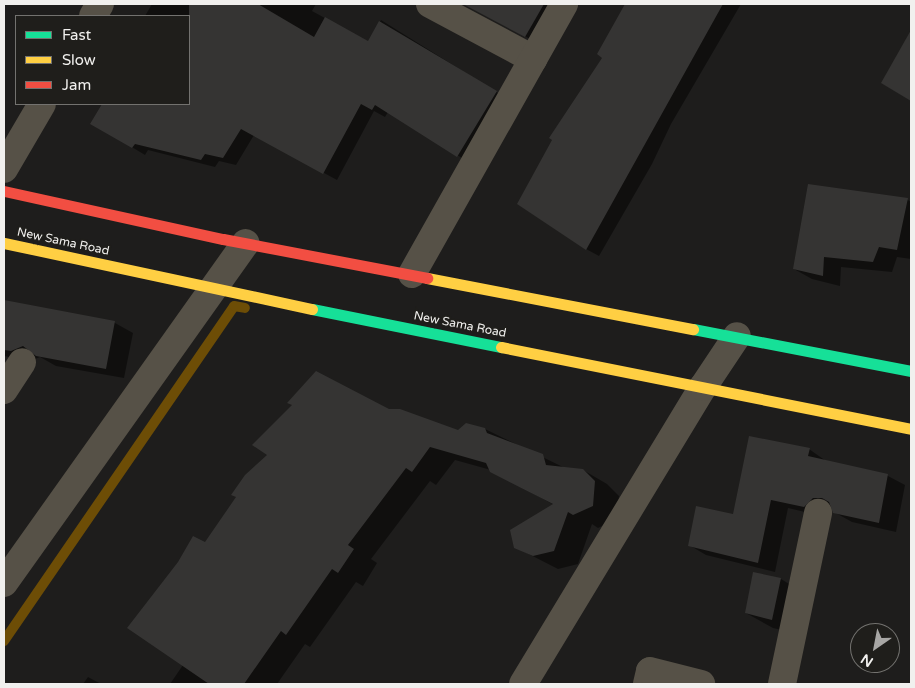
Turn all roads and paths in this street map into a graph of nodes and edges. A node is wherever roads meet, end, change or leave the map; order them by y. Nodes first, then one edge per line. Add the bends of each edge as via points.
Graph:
1 (100, 4) edge
2 (430, 4) edge
3 (564, 4) edge
4 (93, 15) edge
5 (533, 59) junction
6 (41, 105) edge
7 (4, 169) edge
8 (4, 190) edge
9 (4, 243) edge
10 (246, 243) junction
11 (412, 274) junction
12 (213, 289) junction
13 (738, 336) junction
14 (22, 362) dead end
15 (911, 372) edge
16 (703, 387) junction
17 (4, 390) edge
18 (911, 429) edge
19 (818, 513) dead end
20 (4, 584) edge
21 (523, 684) edge
22 (647, 684) edge
23 (702, 684) edge
24 (782, 684) edge

1 - 4 street
2 - 5 street
3 - 5 street
5 - 11 street
6 - 7 street
8 - 10 main road
9 - 12 main road, New Sama Road
10 - 11 main road
10 - 12 street
11 - 13 main road
12 - 16 main road, New Sama Road
12 - 20 street
13 - 15 main road
13 - 16 street
14 - 17 street
16 - 18 main road, New Sama Road
16 - 21 street
19 - 24 street
22 - 23 street via 650,671

